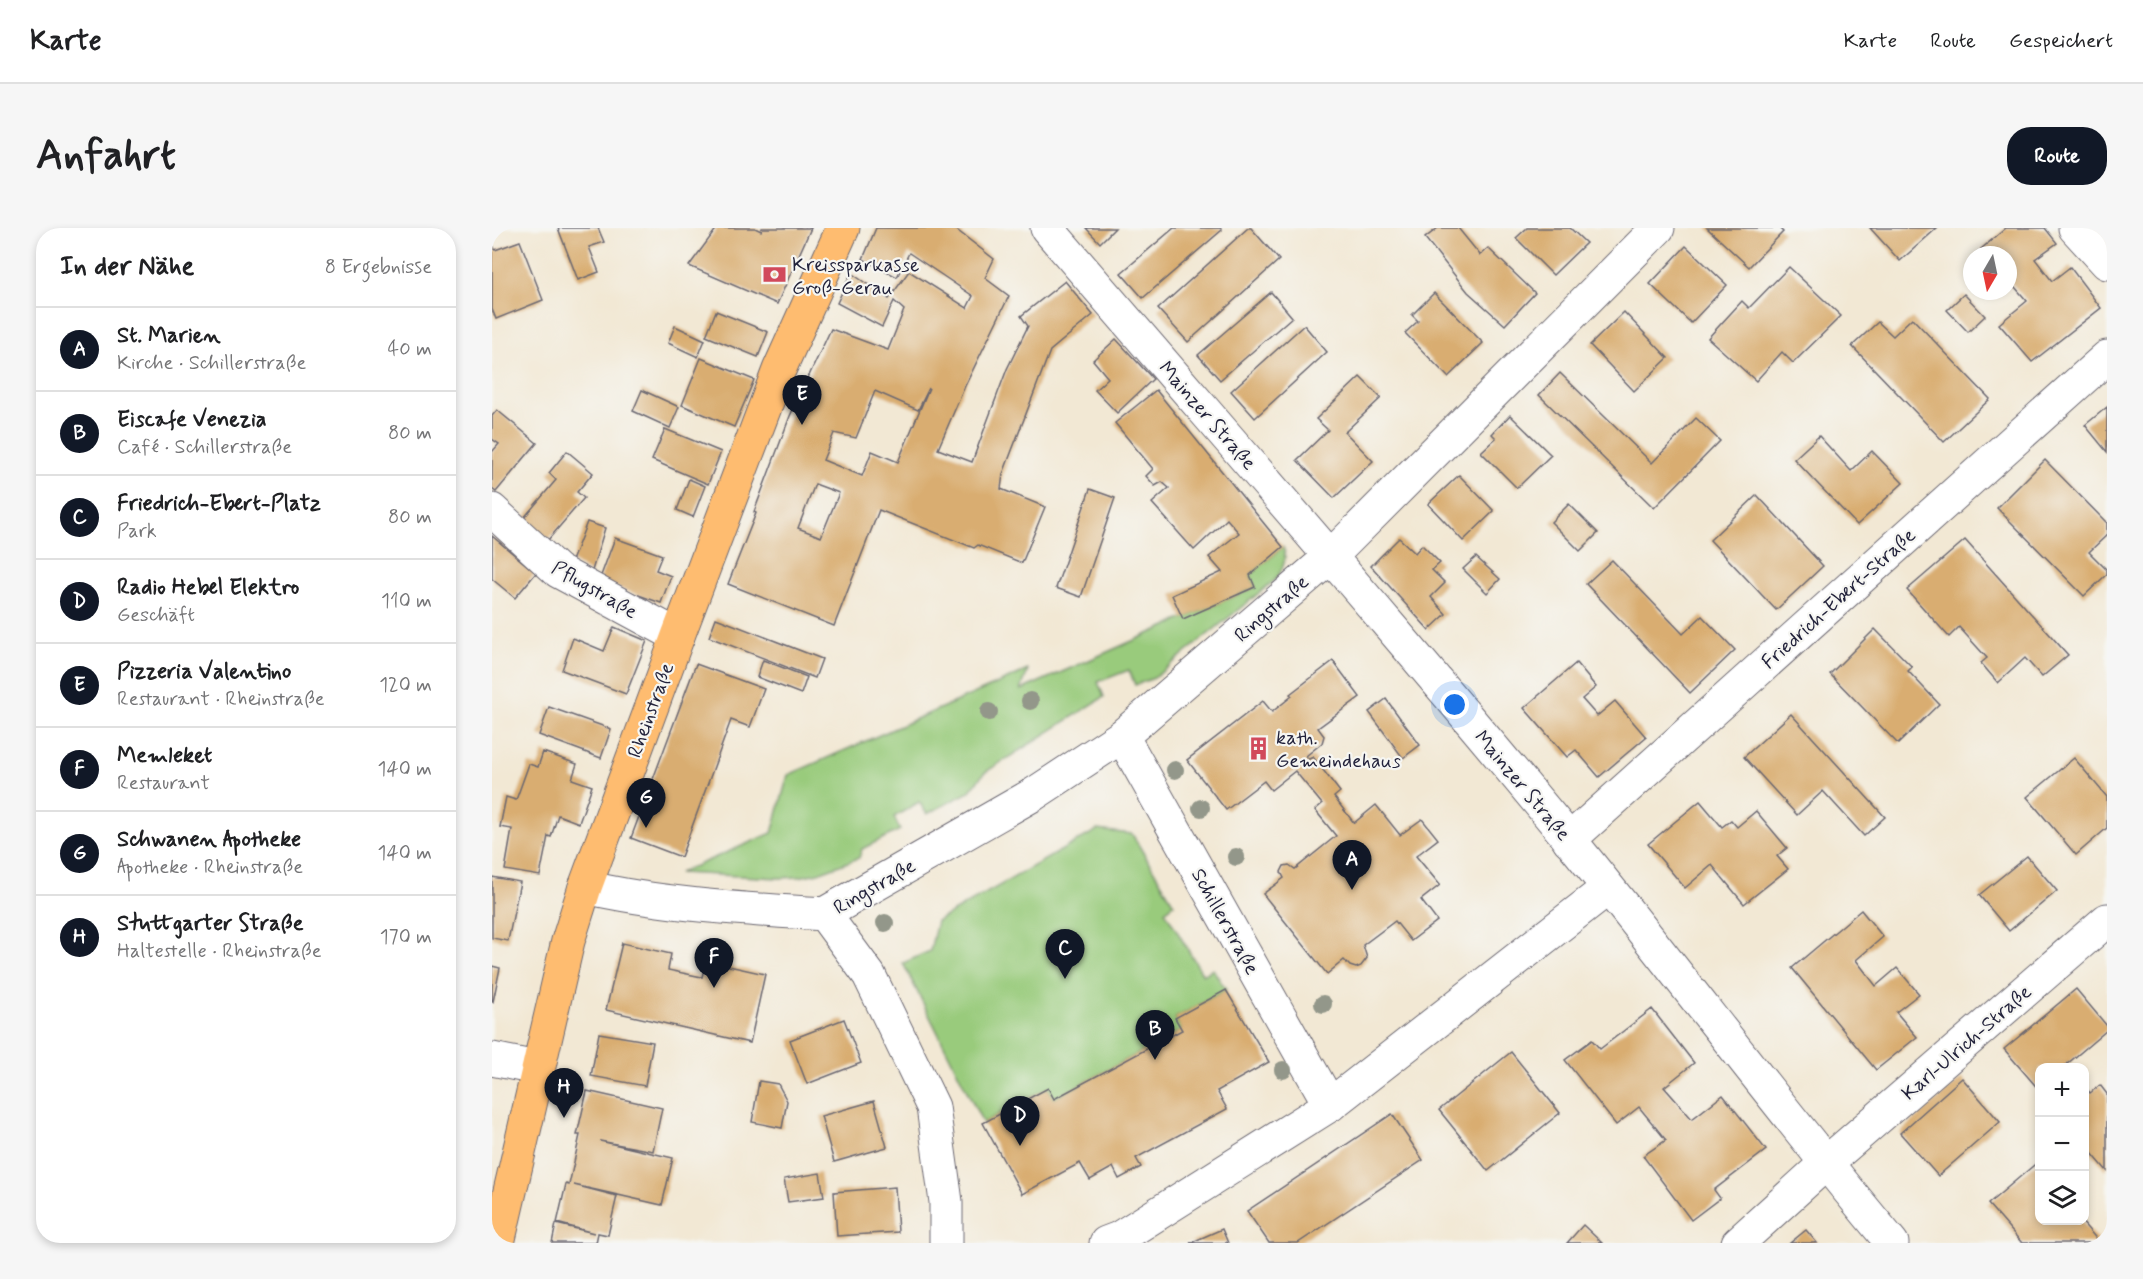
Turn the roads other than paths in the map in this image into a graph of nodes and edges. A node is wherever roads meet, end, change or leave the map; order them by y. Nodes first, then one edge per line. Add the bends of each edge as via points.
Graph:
1 (843, 228) edge
2 (1047, 228) edge
3 (1658, 228) edge
4 (2075, 228) edge
5 (2107, 263) edge
6 (2107, 357) edge
7 (492, 510) edge
8 (1330, 557) junction
9 (678, 636) junction
10 (1122, 736) junction
11 (1569, 840) junction
12 (585, 888) junction
13 (1608, 888) junction
14 (824, 914) junction
15 (2107, 920) edge
16 (492, 1059) edge
17 (537, 1068) junction
18 (1330, 1105) junction
19 (1825, 1164) junction
20 (498, 1243) edge
21 (946, 1243) edge
22 (1106, 1243) edge
23 (1738, 1243) edge
24 (1892, 1243) edge

1 - 9 main road, Rheinstraße via 779,370
2 - 8 street, Mainzer Straße
3 - 8 street, Ringstraße
4 - 5 street
6 - 11 street, Friedrich-Ebert-Straße
7 - 9 street, Pflugstraße via 558,571
8 - 10 street, Ringstraße
8 - 11 street, Mainzer Straße
9 - 12 main road, Rheinstraße
10 - 14 street, Ringstraße via 1034,794
10 - 18 street, Schillerstraße
11 - 13 street, Mainzer Straße
12 - 14 street via 624,896
12 - 17 main road, Rheinstraße via 568,940
13 - 18 street
13 - 19 street, Mainzer Straße
14 - 21 street via 869,975 933,1107 946,1202
15 - 19 street, Karl-Ulrich-Straße
16 - 17 street
17 - 20 main road, Rheinstraße
18 - 22 street
19 - 23 street, Karl-Ulrich-Straße
19 - 24 street, Mainzer Straße

